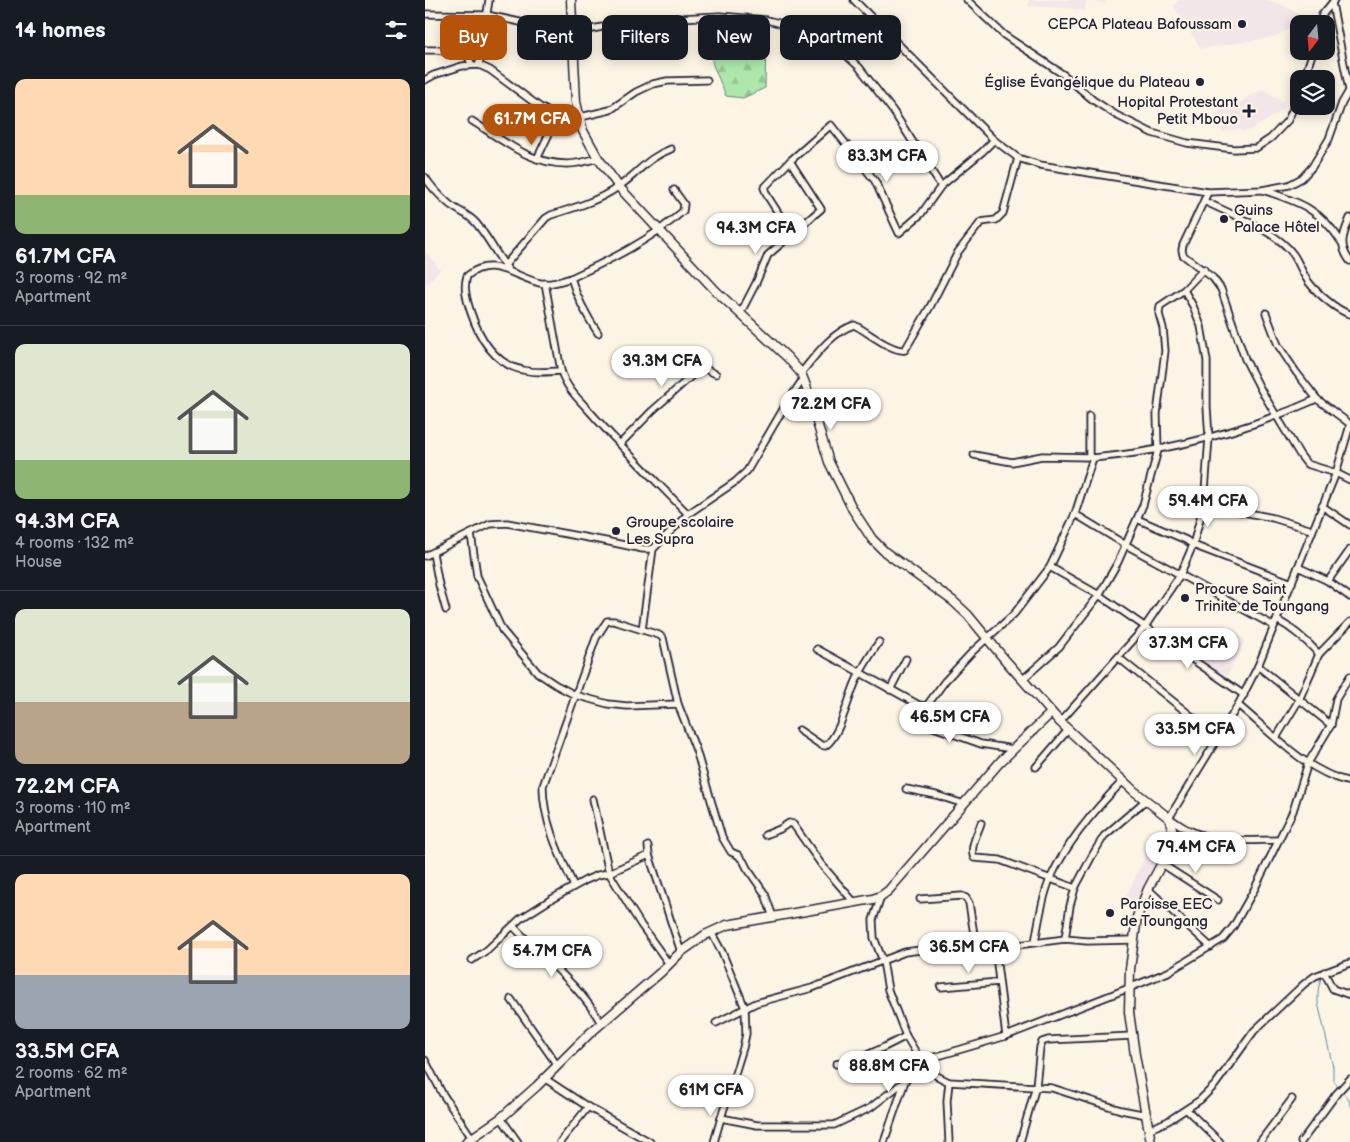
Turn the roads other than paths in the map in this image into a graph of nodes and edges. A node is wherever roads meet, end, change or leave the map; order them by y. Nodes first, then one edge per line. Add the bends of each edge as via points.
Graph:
1 (489, 0) edge
2 (571, 0) edge
3 (853, 0) edge
4 (967, 0) edge
5 (1333, 2) edge
6 (425, 14) edge
7 (487, 15) joint
8 (571, 15) edge
9 (1322, 15) edge
10 (592, 29) edge
11 (425, 50) edge
12 (480, 60) edge
13 (573, 60) edge
14 (472, 65) junction
15 (479, 65) junction
16 (425, 80) edge
17 (707, 80) dead end
18 (1350, 93) edge
19 (1290, 115) edge
20 (579, 117) junction
21 (557, 118) junction
22 (472, 121) dead end
23 (994, 140) junction
24 (671, 149) dead end
25 (598, 158) junction
26 (1018, 158) junction
27 (537, 159) junction
28 (790, 161) junction
29 (425, 177) edge
30 (941, 186) junction
31 (619, 187) junction
32 (674, 190) dead end
33 (1262, 190) junction
34 (1208, 192) junction
35 (1204, 201) junction
36 (1350, 218) edge
37 (660, 231) junction
38 (788, 236) junction
39 (1342, 243) junction
40 (1350, 262) edge
41 (507, 268) junction
42 (1204, 269) junction
43 (571, 278) junction
44 (545, 284) junction
45 (1184, 290) junction
46 (1266, 313) dead end
47 (740, 314) junction
48 (1350, 314) edge
49 (597, 332) dead end
50 (561, 371) junction
51 (716, 374) dead end
52 (802, 376) junction
53 (1317, 399) junction
54 (1089, 416) dead end
55 (1277, 417) junction
56 (1350, 425) edge
57 (1209, 438) junction
58 (1348, 439) edge
59 (619, 444) junction
60 (1158, 450) junction
61 (974, 455) dead end
62 (1091, 457) junction
63 (1335, 473) junction
64 (1350, 480) edge
65 (1203, 504) junction
66 (1322, 506) junction
67 (689, 514) junction
68 (1075, 514) junction
69 (1137, 519) junction
70 (1350, 525) edge
71 (1312, 530) junction
72 (471, 534) junction
73 (1126, 544) junction
74 (1193, 545) junction
75 (653, 549) junction
76 (1350, 550) edge
77 (433, 553) junction
78 (425, 556) edge
79 (1050, 567) junction
80 (1298, 567) junction
81 (1180, 575) junction
82 (1328, 581) junction
83 (1292, 583) junction
84 (1099, 595) junction
85 (1350, 597) edge
86 (446, 610) dead end
87 (1350, 622) edge
88 (1275, 623) junction
89 (1144, 628) junction
90 (643, 630) junction
91 (987, 639) junction
92 (879, 642) dead end
93 (817, 649) dead end
94 (1319, 654) junction
95 (1119, 658) junction
96 (906, 660) dead end
97 (1258, 666) junction
98 (860, 673) junction
99 (1350, 676) edge
100 (1022, 680) junction
101 (890, 690) junction
102 (575, 695) junction
103 (1244, 695) junction
104 (1299, 700) junction
105 (678, 704) junction
106 (1238, 705) junction
107 (924, 706) junction
108 (1051, 712) junction
109 (1060, 722) junction
110 (1331, 725) junction
111 (799, 730) dead end
112 (1068, 730) junction
113 (1219, 737) junction
114 (1276, 738) junction
115 (1013, 749) junction
116 (1309, 763) junction
117 (1036, 767) dead end
118 (1123, 781) junction
119 (1350, 782) edge
120 (906, 789) dead end
121 (593, 799) dead end
122 (1146, 800) junction
123 (964, 804) junction
124 (1169, 818) junction
125 (981, 823) dead end
126 (765, 835) dead end
127 (1279, 840) junction
128 (648, 846) dead end
129 (649, 855) junction
130 (1162, 864) junction
131 (609, 873) junction
132 (1050, 879) junction
133 (574, 886) junction
134 (1075, 888) junction
135 (1148, 889) junction
136 (881, 896) junction
137 (921, 899) dead end
138 (1219, 900) dead end
139 (854, 902) junction
140 (773, 917) junction
141 (513, 926) junction
142 (711, 932) junction
143 (1065, 939) junction
144 (1134, 940) junction
145 (1035, 942) junction
146 (1211, 946) junction
147 (976, 947) junction
148 (995, 948) junction
149 (681, 952) junction
150 (472, 960) dead end
151 (883, 961) junction
152 (1350, 963) edge
153 (669, 964) junction
154 (1324, 972) junction
155 (999, 982) junction
156 (941, 987) dead end
157 (1129, 988) junction
158 (1350, 995) edge
159 (511, 999) dead end
160 (745, 1008) junction
161 (601, 1023) junction
162 (716, 1023) dead end
163 (906, 1036) junction
164 (1006, 1036) junction
165 (1133, 1036) junction
166 (425, 1060) edge
167 (921, 1061) junction
168 (836, 1064) dead end
169 (557, 1066) junction
170 (544, 1078) junction
171 (1350, 1079) edge
172 (905, 1081) junction
173 (949, 1082) junction
174 (1036, 1086) junction
175 (1292, 1099) dead end
176 (589, 1107) junction
177 (1187, 1110) junction
178 (1147, 1115) junction
179 (501, 1118) junction
180 (721, 1118) junction
181 (1149, 1129) junction
182 (469, 1140) edge
183 (518, 1142) edge
184 (560, 1142) edge
185 (650, 1142) edge
186 (714, 1142) edge
187 (884, 1142) edge
188 (949, 1142) edge
189 (1020, 1142) edge
190 (1151, 1142) edge
191 (1220, 1142) edge
192 (1260, 1142) edge
193 (1301, 1142) edge

1 - 7 street
2 - 8 street
3 - 23 street
4 - 19 street via 1004,35 1064,75 1093,100 1152,133 1187,143 1233,149 1256,148 1271,138
5 - 9 street
5 - 18 street
6 - 7 street
10 - 30 street via 639,20 720,16 767,20 794,27 838,48 859,67 893,111
11 - 14 street via 467,55
12 - 15 street
13 - 20 street
14 - 15 street
14 - 16 street
15 - 21 street
17 - 20 street via 653,84 609,110
18 - 33 street via 1329,140 1312,167 1289,185
20 - 21 street
20 - 25 street
21 - 27 street
22 - 27 street via 524,155
23 - 26 street
23 - 30 street
24 - 31 street via 643,164
25 - 27 street via 569,164
25 - 31 street
26 - 34 street via 1040,165
26 - 52 street via 1003,213 996,220 981,222 962,246 905,350 893,348 854,325 825,346
28 - 30 street via 831,125 875,182 899,233 921,214
28 - 38 street via 764,188 784,222
28 - 38 street via 821,209
29 - 41 street via 449,204 477,224
31 - 37 street
31 - 41 street via 588,203 546,218
32 - 37 street via 684,204 683,211
33 - 34 street
33 - 39 street via 1306,206 1328,222
34 - 35 street
35 - 42 street via 1181,250 1183,255
35 - 48 street via 1283,242 1307,280 1334,306
36 - 39 street
37 - 43 street
37 - 47 street
38 - 47 street via 768,255
39 - 40 street
41 - 44 street
41 - 50 street via 494,267 471,272 467,276 465,290 479,333 491,351 505,363 521,370
42 - 45 street
42 - 55 street via 1221,290 1245,359
43 - 44 street
43 - 49 street
44 - 50 street
45 - 57 street via 1201,326 1207,361
45 - 60 street via 1159,310 1165,350 1157,414
46 - 53 street via 1278,345
47 - 52 street via 787,357
50 - 59 street via 574,395
51 - 59 street via 703,368 696,372
52 - 67 street via 747,471
52 - 91 street via 829,462 859,521 885,552 953,601
53 - 55 street
53 - 56 street
54 - 62 street
55 - 57 street
55 - 63 street via 1307,464
56 - 58 street
57 - 60 street
57 - 65 street
58 - 63 street
59 - 67 street
60 - 62 street
60 - 69 street
61 - 62 street via 1012,462 1042,456
62 - 68 street
63 - 64 street
63 - 66 street
65 - 71 street
65 - 74 street
66 - 70 street
66 - 71 street
67 - 75 street
68 - 73 street
68 - 79 street
69 - 73 street
69 - 74 street
71 - 80 street
72 - 75 street via 490,524 507,523 643,550
72 - 77 street
72 - 102 street via 477,576 501,630 538,673
73 - 81 street
73 - 84 street
74 - 81 street
74 - 83 street
75 - 90 street
76 - 82 street
77 - 78 street
77 - 86 street
79 - 84 street
79 - 91 street via 1015,614
80 - 82 street
80 - 83 street
81 - 88 street
81 - 89 street
82 - 85 street
83 - 88 street
84 - 89 street
84 - 100 street via 1059,647
87 - 94 street
88 - 94 street via 1289,626
88 - 97 street
89 - 95 street
89 - 103 street
90 - 102 street via 607,621 596,638
90 - 105 street via 663,638
91 - 100 street
91 - 107 street
92 - 98 street
93 - 98 street
94 - 104 street
95 - 109 street
95 - 113 street
96 - 101 street
97 - 103 street
97 - 104 street
98 - 101 street
98 - 111 street via 830,743 821,745
99 - 110 street via 1336,699
100 - 108 street
101 - 107 street
102 - 105 street via 627,706
102 - 133 street via 543,786 543,802 551,833
103 - 106 street
104 - 110 street
104 - 114 street
105 - 140 street via 696,750 722,837 731,852 744,862 765,894
106 - 113 street
106 - 114 street
107 - 115 street via 922,722 925,724 981,744
108 - 109 street
108 - 115 street
109 - 112 street
110 - 116 street
112 - 117 street
112 - 118 street
113 - 124 street
114 - 116 street
115 - 123 street
116 - 119 street via 1335,778
116 - 127 street via 1293,811
118 - 122 street
118 - 132 street via 1075,836
120 - 123 street
121 - 131 street
122 - 124 street
122 - 134 street via 1104,836
123 - 136 street
124 - 127 street via 1190,830 1225,841
124 - 130 street via 1173,832
125 - 132 street via 973,847 974,858 1000,860
126 - 139 street via 793,824 821,864
127 - 146 street via 1233,927
128 - 129 street
129 - 131 street
129 - 149 street
130 - 135 street
130 - 138 street
131 - 133 street
131 - 153 street
132 - 134 street
132 - 145 street
133 - 141 street
134 - 143 street
135 - 144 street via 1137,916
135 - 146 street
136 - 139 street
136 - 151 street via 873,920 874,938
137 - 147 street via 966,898
139 - 140 street
140 - 142 street via 727,925
141 - 150 street
141 - 161 street via 570,980
142 - 149 street
142 - 160 street
143 - 144 street
143 - 145 street
144 - 157 street
145 - 148 street
146 - 157 street via 1168,972
147 - 148 street
147 - 151 street via 905,952
148 - 155 street
149 - 153 street
151 - 160 street via 812,988
151 - 163 street via 888,990
152 - 154 street
153 - 161 street
154 - 158 street via 1333,989
154 - 177 street via 1305,984 1255,1031 1215,1084
155 - 156 street
155 - 164 street
157 - 164 street
157 - 165 street
159 - 169 street
160 - 162 street
160 - 180 street via 743,1048
161 - 169 street
163 - 167 street
163 - 168 street via 859,1059
164 - 167 street
165 - 174 street via 1043,1042
165 - 178 street
166 - 182 street
167 - 172 street
167 - 173 street
169 - 170 street
170 - 176 street
170 - 179 street
171 - 193 street
172 - 180 street via 871,1108 834,1125 757,1125
172 - 187 street
173 - 174 street
173 - 188 street
174 - 178 street
174 - 189 street
175 - 192 street
176 - 184 street
176 - 185 street
177 - 181 street
177 - 191 street
178 - 181 street
179 - 182 street
179 - 183 street
180 - 186 street
181 - 190 street

